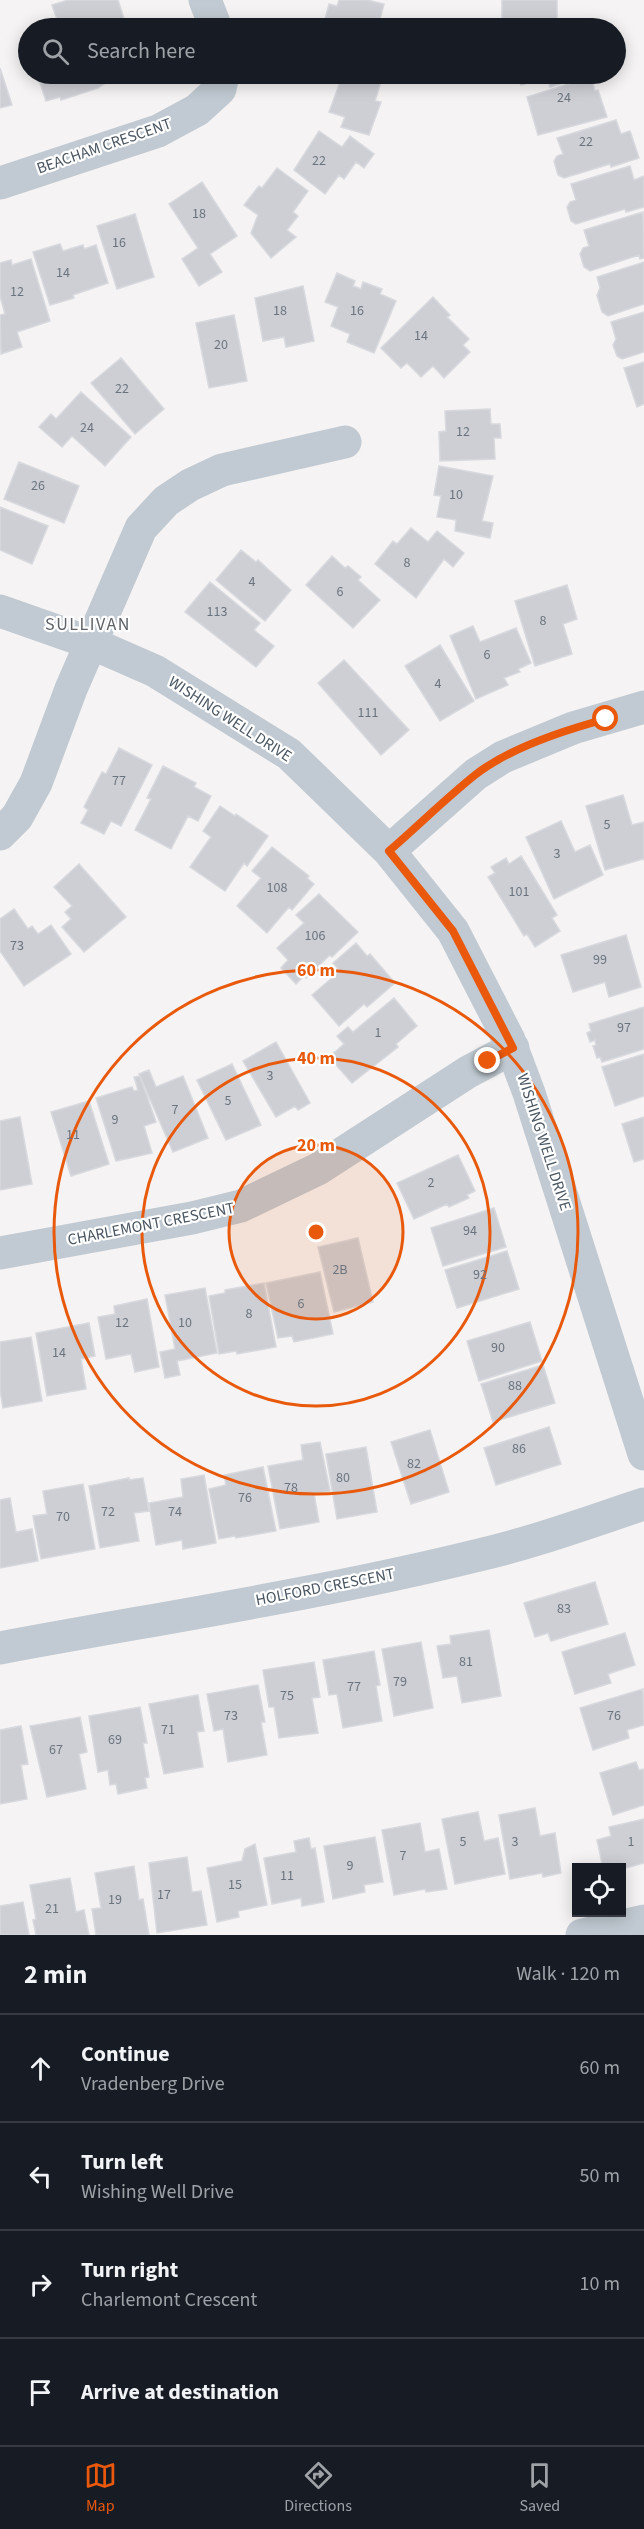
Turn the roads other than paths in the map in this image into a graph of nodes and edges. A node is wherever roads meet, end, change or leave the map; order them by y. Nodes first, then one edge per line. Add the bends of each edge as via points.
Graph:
1 (205, 0) edge
2 (212, 18) edge
3 (221, 84) edge
4 (0, 183) edge
5 (345, 442) dead end
6 (0, 612) edge
7 (91, 643) junction
8 (644, 707) edge
9 (0, 834) edge
10 (389, 851) junction
11 (513, 1048) junction
12 (0, 1253) edge
13 (644, 1454) edge
14 (644, 1503) edge
15 (0, 1648) edge
16 (644, 1921) edge
17 (582, 1935) edge

1 - 2 street
3 - 4 street, BEACHAM CRESCENT via 197,110 158,131
5 - 7 street via 222,470 166,501 141,528
6 - 7 street, WISHING WELL DRIVE
7 - 9 street via 36,783 17,817
7 - 10 street, WISHING WELL DRIVE via 155,671 289,754
8 - 10 street via 573,728 503,757 476,774
10 - 11 street, WISHING WELL DRIVE via 453,931
11 - 12 street, CHARLEMONT CRESCENT via 468,1072 318,1169 241,1206
11 - 13 street, WISHING WELL DRIVE
14 - 15 street, HOLFORD CRESCENT via 501,1549 390,1575
16 - 17 street

